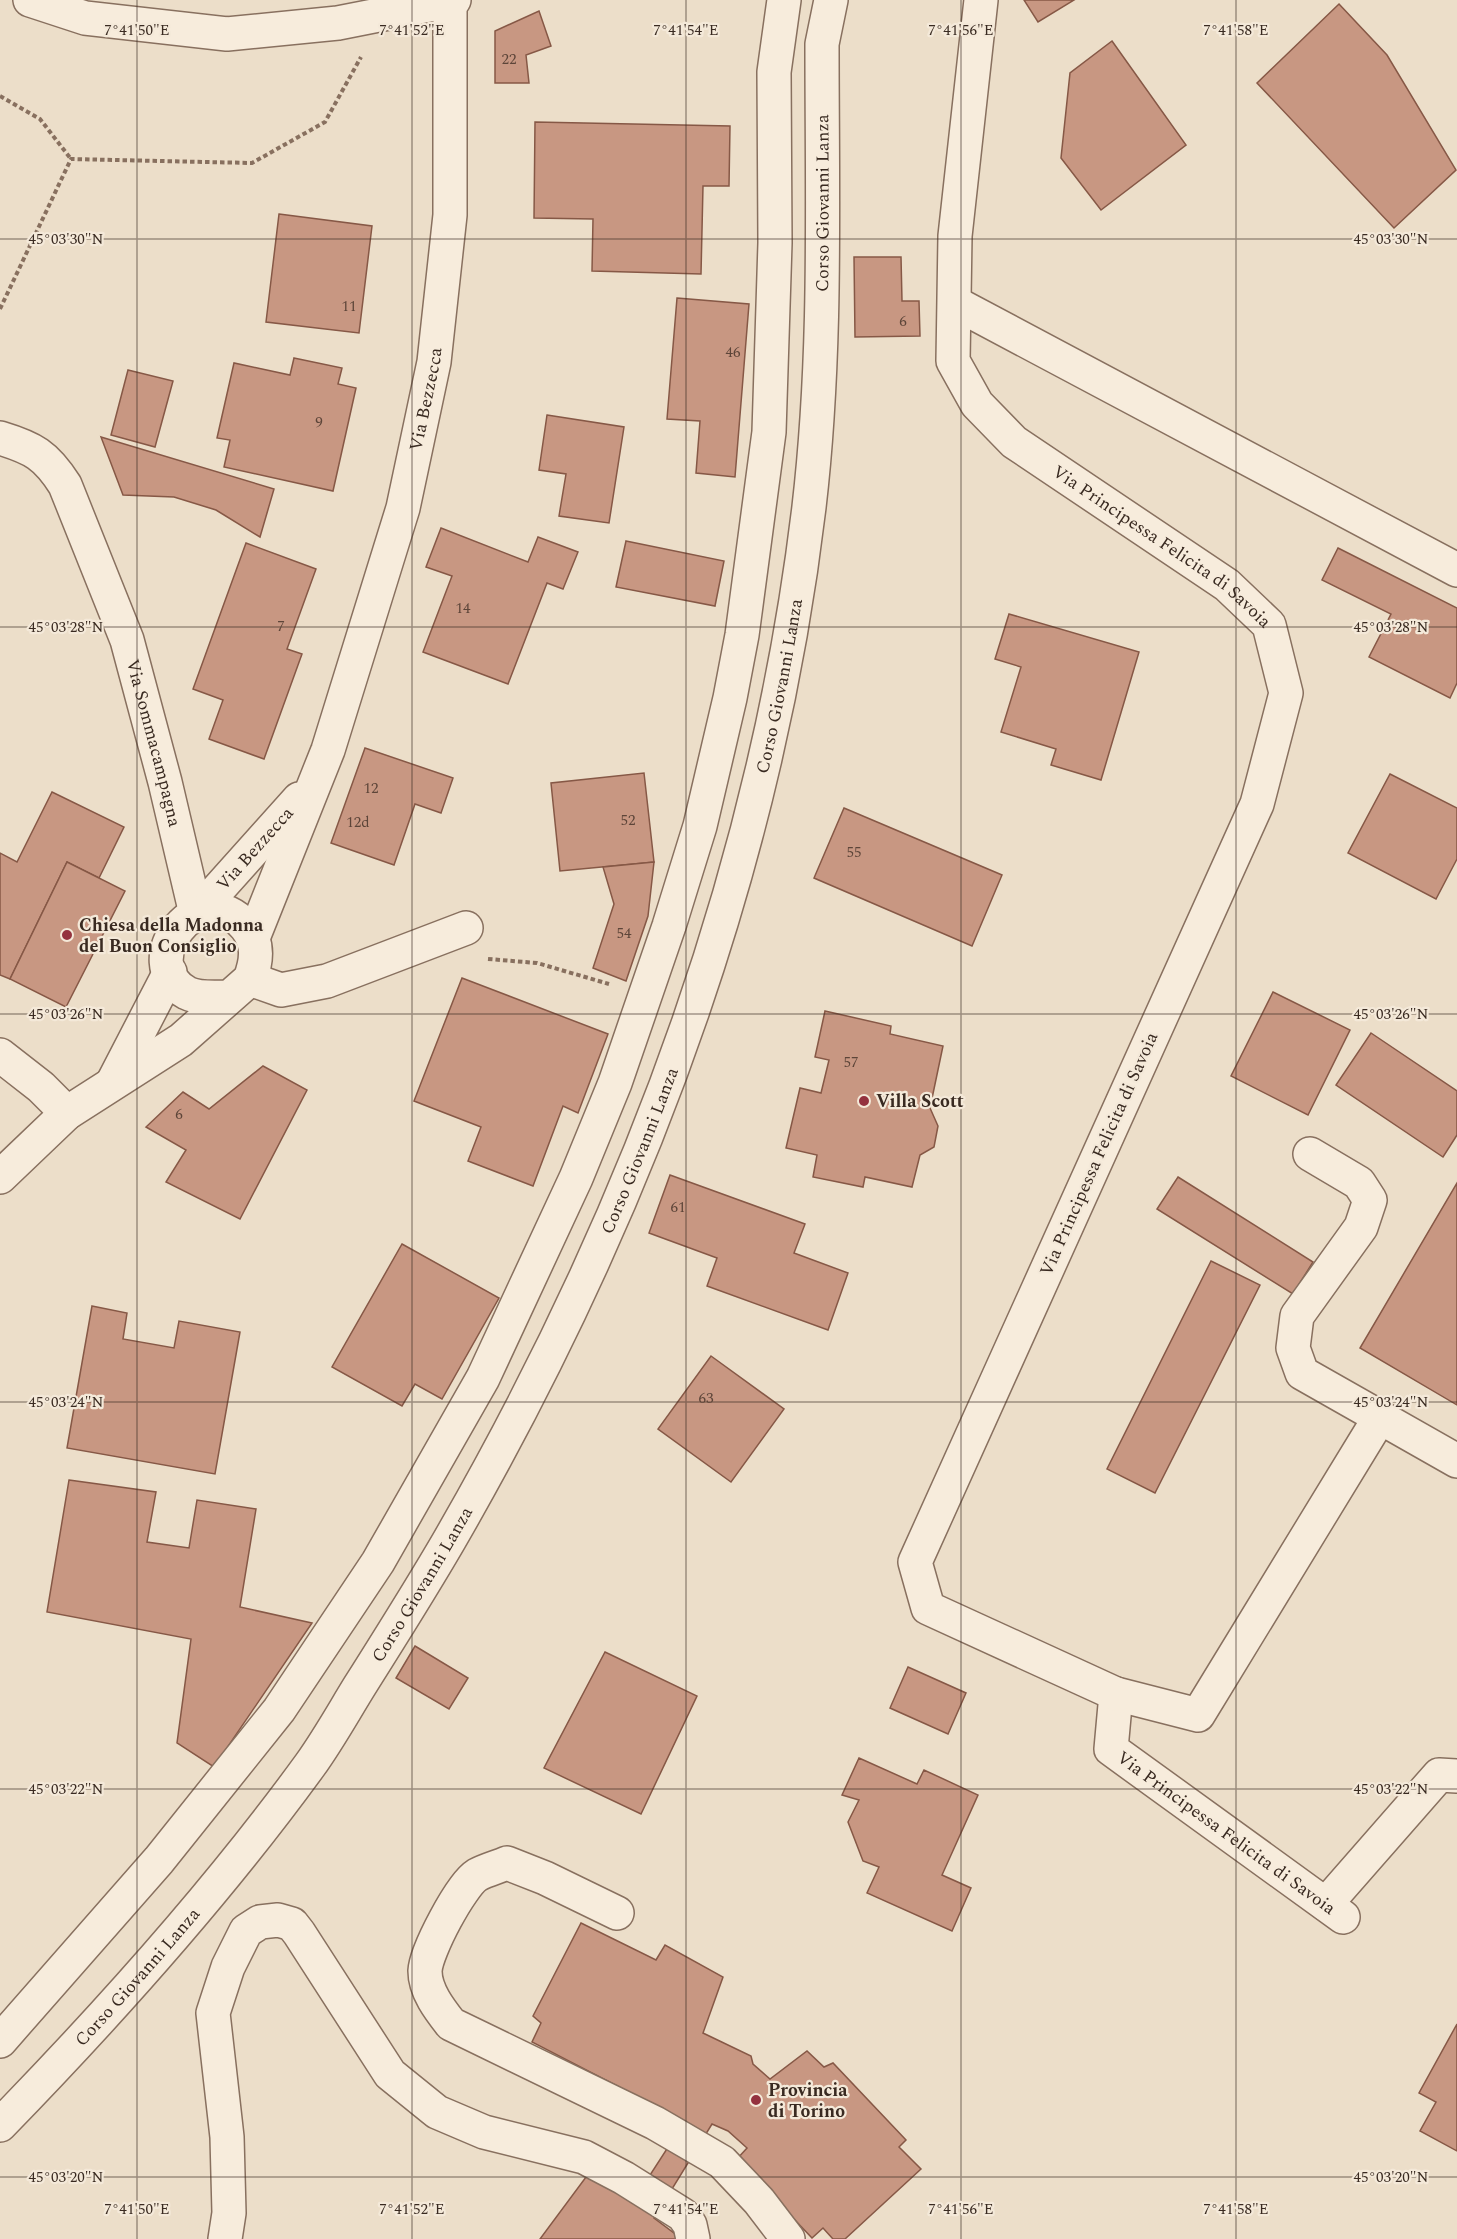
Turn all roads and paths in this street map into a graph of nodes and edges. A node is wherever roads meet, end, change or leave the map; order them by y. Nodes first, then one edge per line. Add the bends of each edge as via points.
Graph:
1 (30, 0) edge
2 (784, 0) edge
3 (831, 0) edge
4 (981, 0) edge
5 (452, 1) edge
6 (385, 14) junction
7 (0, 96) edge
8 (71, 159) junction
9 (955, 303) junction
10 (0, 309) edge
11 (0, 438) edge
12 (1457, 570) edge
13 (315, 782) junction
14 (196, 914) junction
15 (466, 928) dead end
16 (253, 938) junction
17 (480, 959) dead end
18 (170, 972) junction
19 (609, 984) dead end
20 (239, 988) junction
21 (0, 1054) edge
22 (112, 1083) junction
23 (68, 1113) junction
24 (1310, 1154) dead end
25 (0, 1177) edge
26 (1380, 1417) junction
27 (1457, 1461) edge
28 (1116, 1694) junction
29 (1457, 1776) edge
30 (617, 1913) dead end
31 (0, 2041) edge
32 (0, 2125) edge
33 (225, 2239) edge
34 (693, 2239) edge
35 (788, 2239) edge

1 - 6 street via 85,18 227,34 338,23
2 - 31 street via 774,72 769,432 742,635 700,826 615,1083 576,1178 483,1378 378,1562 279,1710 159,1860
3 - 32 street, Corso Giovanni Lanza via 822,44 822,354 808,508 794,607 765,765 739,867 681,1049 650,1129 511,1433 312,1763 201,1903 77,2046
4 - 9 street, Via Principessa Felicita di Savoia via 955,236
5 - 6 street
5 - 13 street, Via Bezzecca via 450,215 434,362 403,508
6 - 8 path via 326,122 252,163
7 - 8 path via 40,119
8 - 10 path
9 - 12 street
9 - 28 street, Via Principessa Felicita di Savoia via 953,361 976,404 1014,442 1227,585 1269,625 1286,693 1257,804 915,1562 928,1608
11 - 14 street, Via Sommacampagna via 27,447 50,462 65,485 127,640
13 - 14 street, Via Bezzecca
13 - 16 street, Via Bezzecca
14 - 16 street, Via Bezzecca via 221,912 234,917
14 - 18 street, Via Bezzecca via 174,931 168,944
15 - 20 street via 327,981 281,990
16 - 20 street, Via Bezzecca via 255,965
17 - 19 path via 537,963
18 - 20 street via 188,993
18 - 22 street
20 - 22 street via 181,1040
21 - 23 street
22 - 23 street
23 - 25 street
24 - 26 street via 1359,1183 1371,1200 1361,1227 1297,1316 1293,1348 1302,1373
26 - 27 street
26 - 28 street via 1198,1715
28 - 29 street, Via Principessa Felicita di Savoia via 1111,1749 1335,1910 1439,1775
30 - 35 street via 507,1863 476,1876 430,1948 425,1972 434,2002 451,2024 655,2122 722,2162
33 - 34 street via 229,2213 227,2137 213,2013 228,1967 246,1931 260,1922 278,1920 292,1924 299,1933 390,2074 437,2112 484,2132 594,2162 683,2215

